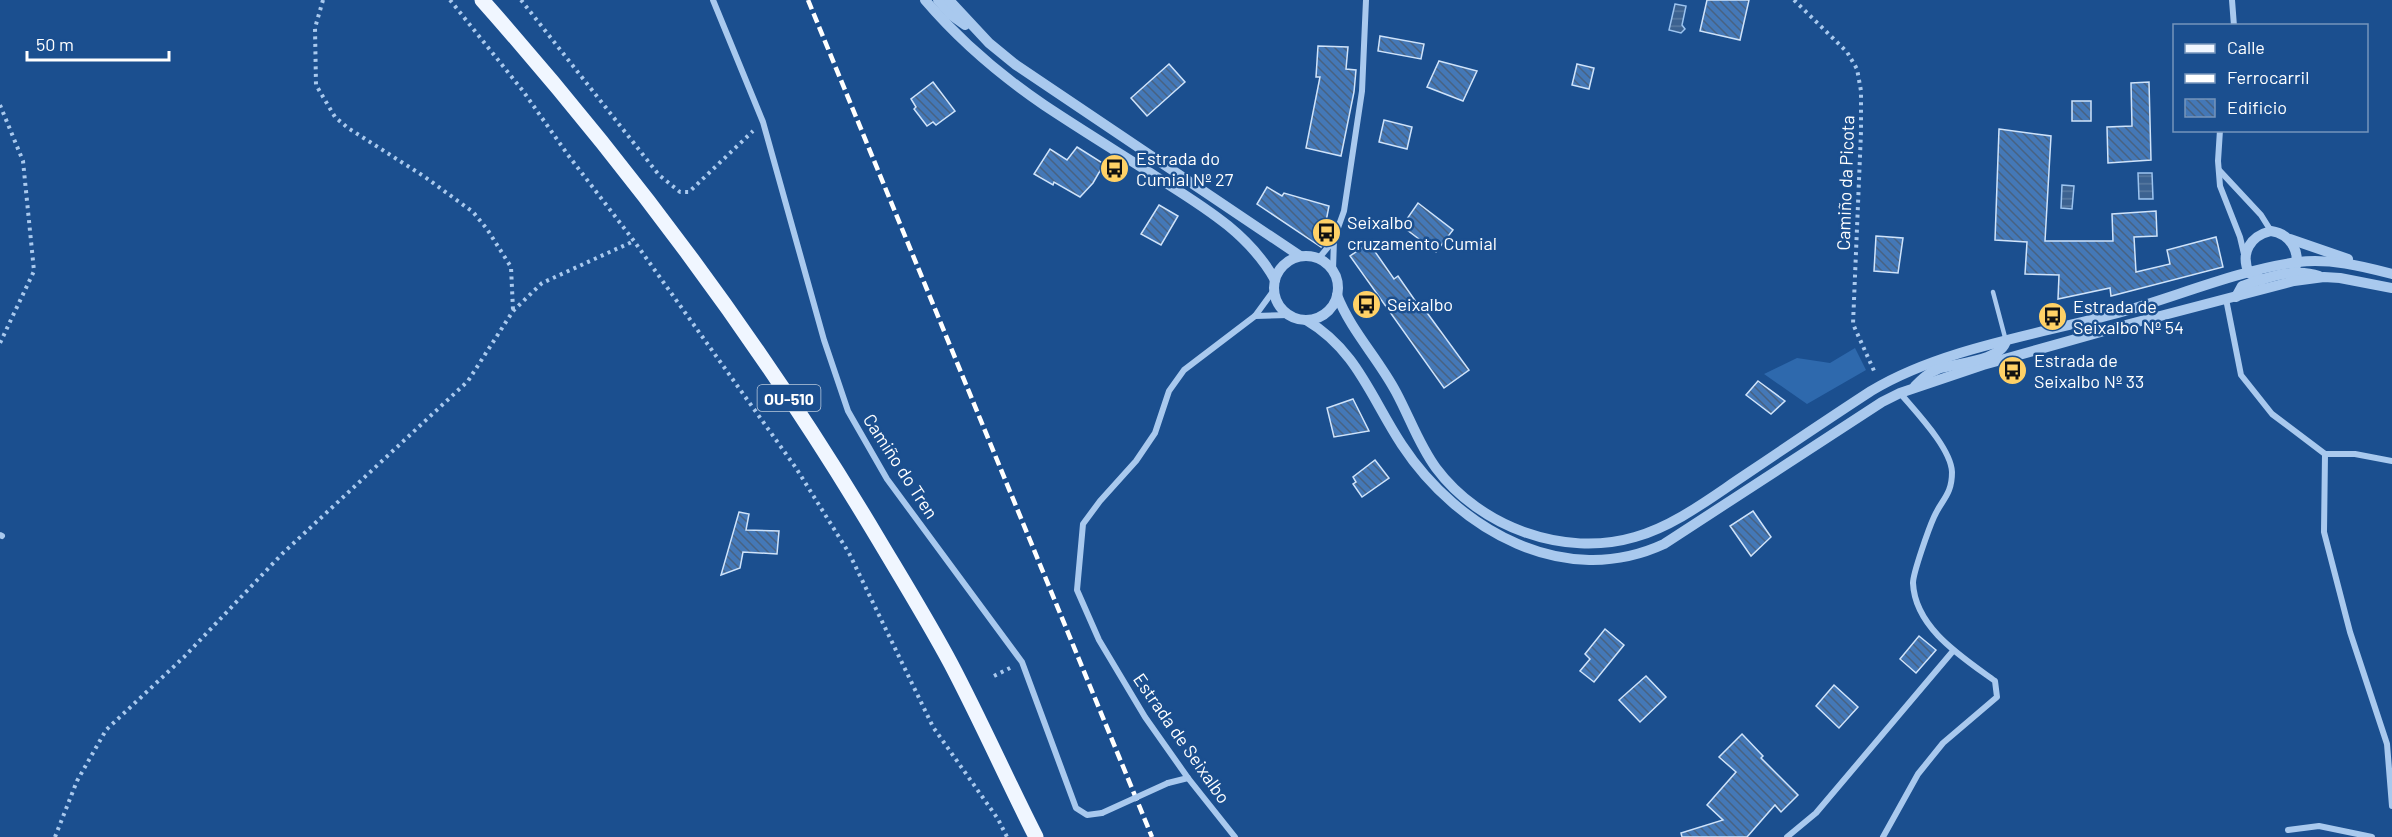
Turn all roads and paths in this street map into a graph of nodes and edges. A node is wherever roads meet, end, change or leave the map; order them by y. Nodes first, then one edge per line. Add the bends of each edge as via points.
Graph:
1 (323, 0) edge
2 (450, 0) edge
3 (482, 0) edge
4 (521, 0) edge
5 (713, 0) edge
6 (925, 0) edge
7 (938, 0) edge
8 (949, 0) edge
9 (1366, 0) edge
10 (1794, 0) edge
11 (2232, 0) edge
12 (2234, 24) edge
13 (989, 43) junction
14 (0, 105) edge
15 (763, 122) junction
16 (2220, 132) edge
17 (2219, 171) junction
18 (2271, 231) junction
19 (1334, 239) junction
20 (2290, 239) junction
21 (634, 241) junction
22 (1300, 256) junction
23 (2244, 257) junction
24 (1319, 258) junction
25 (2295, 267) junction
26 (1334, 270) junction
27 (2376, 270) junction
28 (2249, 273) junction
29 (2392, 274) edge
30 (2324, 277) junction
31 (2262, 280) junction
32 (1274, 285) junction
33 (2392, 288) edge
34 (1993, 292) dead end
35 (1337, 295) junction
36 (2231, 298) junction
37 (513, 311) junction
38 (1289, 315) junction
39 (1255, 316) junction
40 (1306, 320) junction
41 (2006, 341) junction
42 (0, 343) edge
43 (1886, 371) dead end
44 (1913, 388) junction
45 (1900, 393) junction
46 (2325, 454) junction
47 (2392, 461) edge
48 (1953, 651) junction
49 (1022, 662) junction
50 (994, 676) dead end
51 (1188, 778) junction
52 (2392, 806) edge
53 (2288, 830) dead end
54 (55, 837) edge
55 (1007, 837) edge
56 (1036, 837) edge
57 (1235, 837) edge
58 (1787, 837) edge
59 (1883, 837) edge
60 (2372, 837) edge

1 - 37 path via 315,28 316,85 334,117 473,212 511,267
2 - 21 path via 505,67
3 - 56 main road, OU-510 via 632,178 804,420 951,664
4 - 15 path via 659,175 680,192 688,192
5 - 15 street, Camiño do Tren
6 - 32 street via 969,47 1009,81 1228,226 1253,248
7 - 13 street via 951,15
8 - 13 street
9 - 19 street via 1362,91 1344,212
10 - 43 path, Camiño da Picota via 1847,52 1857,69 1861,132 1852,324 1875,376
11 - 12 street
13 - 22 street via 1049,88
14 - 42 path via 23,161 34,271
15 - 49 street, Camiño do Tren via 848,411 887,478
16 - 17 street
17 - 18 street via 2261,214
17 - 23 street via 2220,186
18 - 20 street
18 - 23 street via 2255,238
19 - 24 street
19 - 26 street
20 - 25 street
20 - 27 street
21 - 37 path via 542,283
21 - 55 path via 796,468 849,553 933,727
22 - 24 street
22 - 32 street via 1284,264
23 - 28 street
24 - 26 street
25 - 27 street via 2318,260
25 - 28 street
25 - 30 street
25 - 31 street
26 - 35 street
27 - 29 street
28 - 31 street
28 - 41 street
30 - 33 street
30 - 36 street
31 - 36 street via 2242,286
32 - 38 street via 1276,300
32 - 39 street
34 - 41 lane
35 - 40 street via 1325,314
35 - 41 street via 1350,323 1392,386 1425,451 1448,483 1511,528 1573,542 1620,541 1655,530 1696,508 1887,381 1928,364
36 - 44 street via 1983,365
36 - 46 street via 2241,375 2272,414
37 - 54 path via 468,381 282,554 184,657 106,730 77,781
38 - 39 street
38 - 40 street
39 - 51 street, Estrada de Seixalbo via 1184,370 1169,391 1155,433 1083,524 1077,590 1099,640
40 - 45 street via 1342,347 1402,445 1446,498 1469,518 1517,544 1575,559 1613,560 1664,544
41 - 44 street via 1996,354 1938,369
44 - 45 street
45 - 48 street via 1936,435 1952,470 1949,494 1934,517 1913,582 1921,614
46 - 47 street via 2355,454
46 - 52 street via 2324,532 2350,632 2387,744
48 - 58 street via 1816,813
48 - 59 street via 1995,681 1997,697 1943,743 1918,774
49 - 50 path
49 - 51 street, Camiño do Tren, bridge via 1076,808 1086,815 1102,813
51 - 57 street, Estrada de Seixalbo
53 - 60 street via 2319,826

